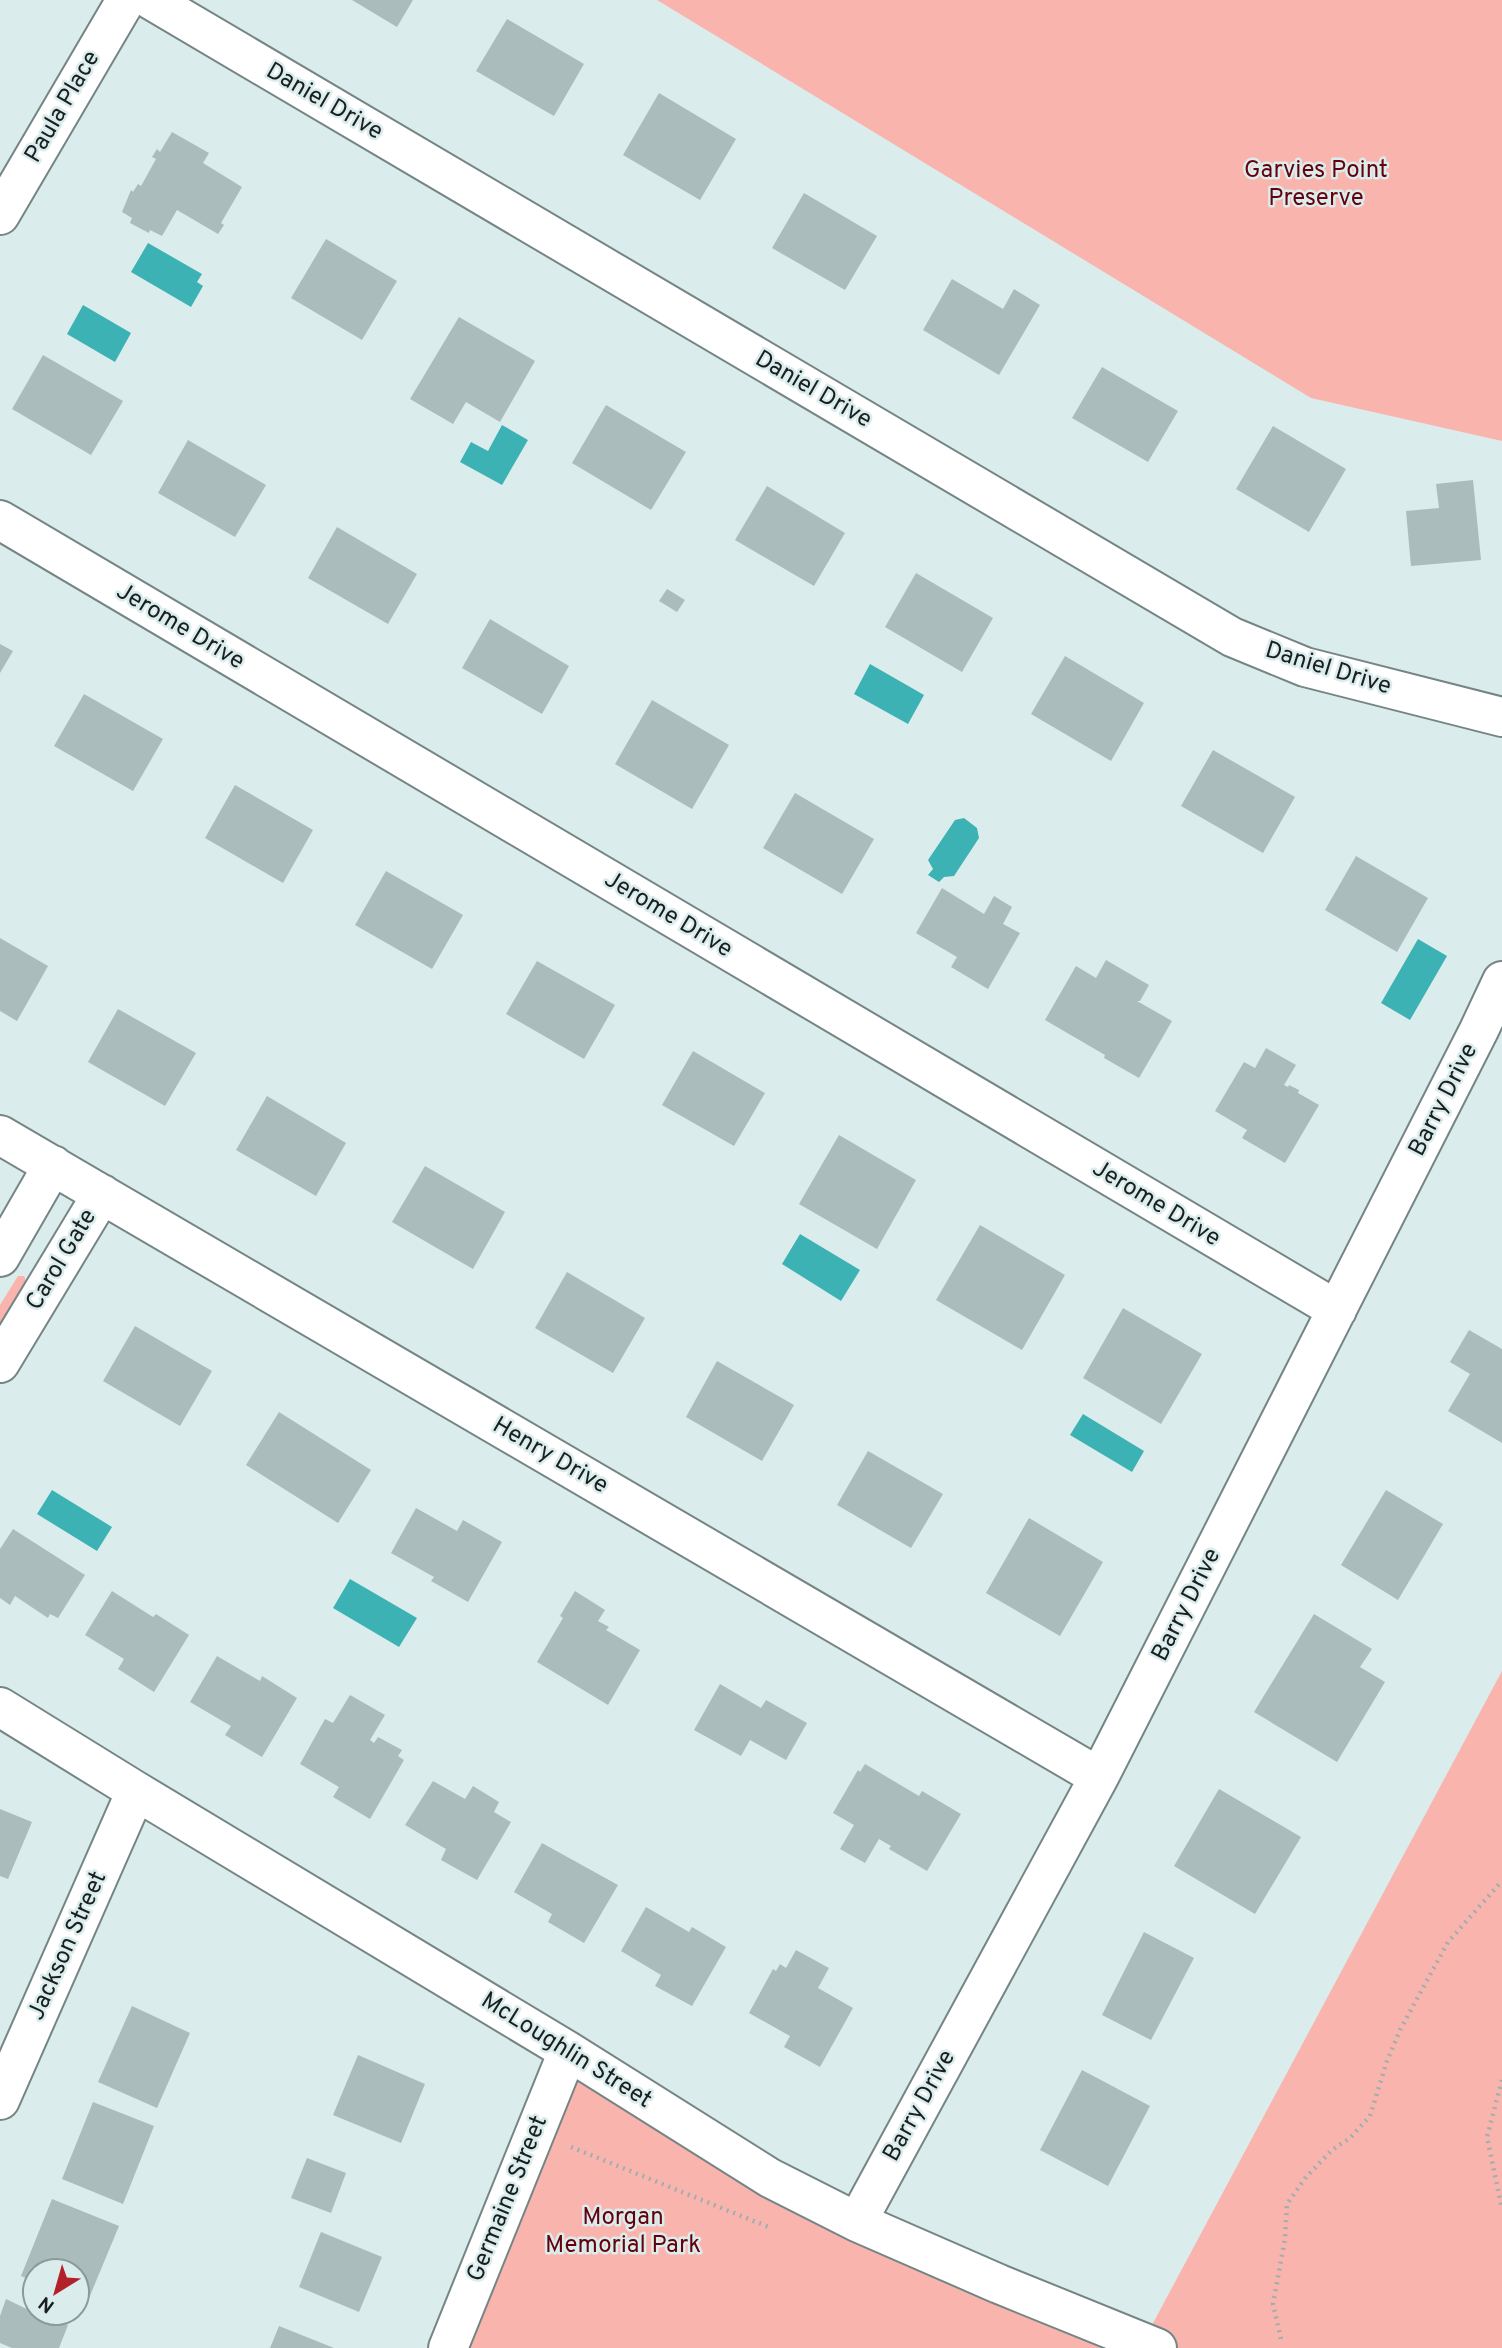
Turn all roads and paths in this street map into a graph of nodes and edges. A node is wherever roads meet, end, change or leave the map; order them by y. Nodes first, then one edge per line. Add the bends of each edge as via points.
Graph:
1 (125, 0) edge
2 (151, 0) edge
3 (0, 215) edge
4 (0, 520) edge
5 (1502, 717) edge
6 (1502, 981) edge
7 (1491, 1036) edge
8 (0, 1135) edge
9 (54, 1165) junction
10 (102, 1194) junction
11 (0, 1257) edge
12 (1337, 1310) junction
13 (0, 1363) edge
14 (0, 1707) edge
15 (1099, 1777) junction
16 (136, 1791) junction
17 (1502, 1881) edge
18 (568, 2051) junction
19 (1502, 2080) edge
20 (0, 2100) edge
21 (1502, 2208) edge
22 (857, 2222) junction
23 (1281, 2339) dead end
24 (448, 2348) edge
25 (1157, 2348) edge

1 - 3 street, Paula Place
2 - 5 street, Daniel Drive via 1232,637 1305,667
4 - 12 street, Jerome Drive
6 - 7 street, Barry Drive
7 - 12 street, Barry Drive
8 - 9 street, Henry Drive
9 - 10 street, Henry Drive
9 - 11 street
10 - 13 street, Carol Gate
10 - 15 street, Henry Drive
12 - 15 street, Barry Drive
14 - 16 street, McLoughlin Street
15 - 22 street, Barry Drive
16 - 18 street, McLoughlin Street
16 - 20 street, Jackson Street
17 - 23 path via 1448,1942 1400,2030 1370,2116 1306,2177 1287,2204 1273,2304
18 - 22 street, McLoughlin Street via 770,2178
18 - 24 street, Germaine Street
19 - 21 path via 1486,2137
22 - 25 street, McLoughlin Street

